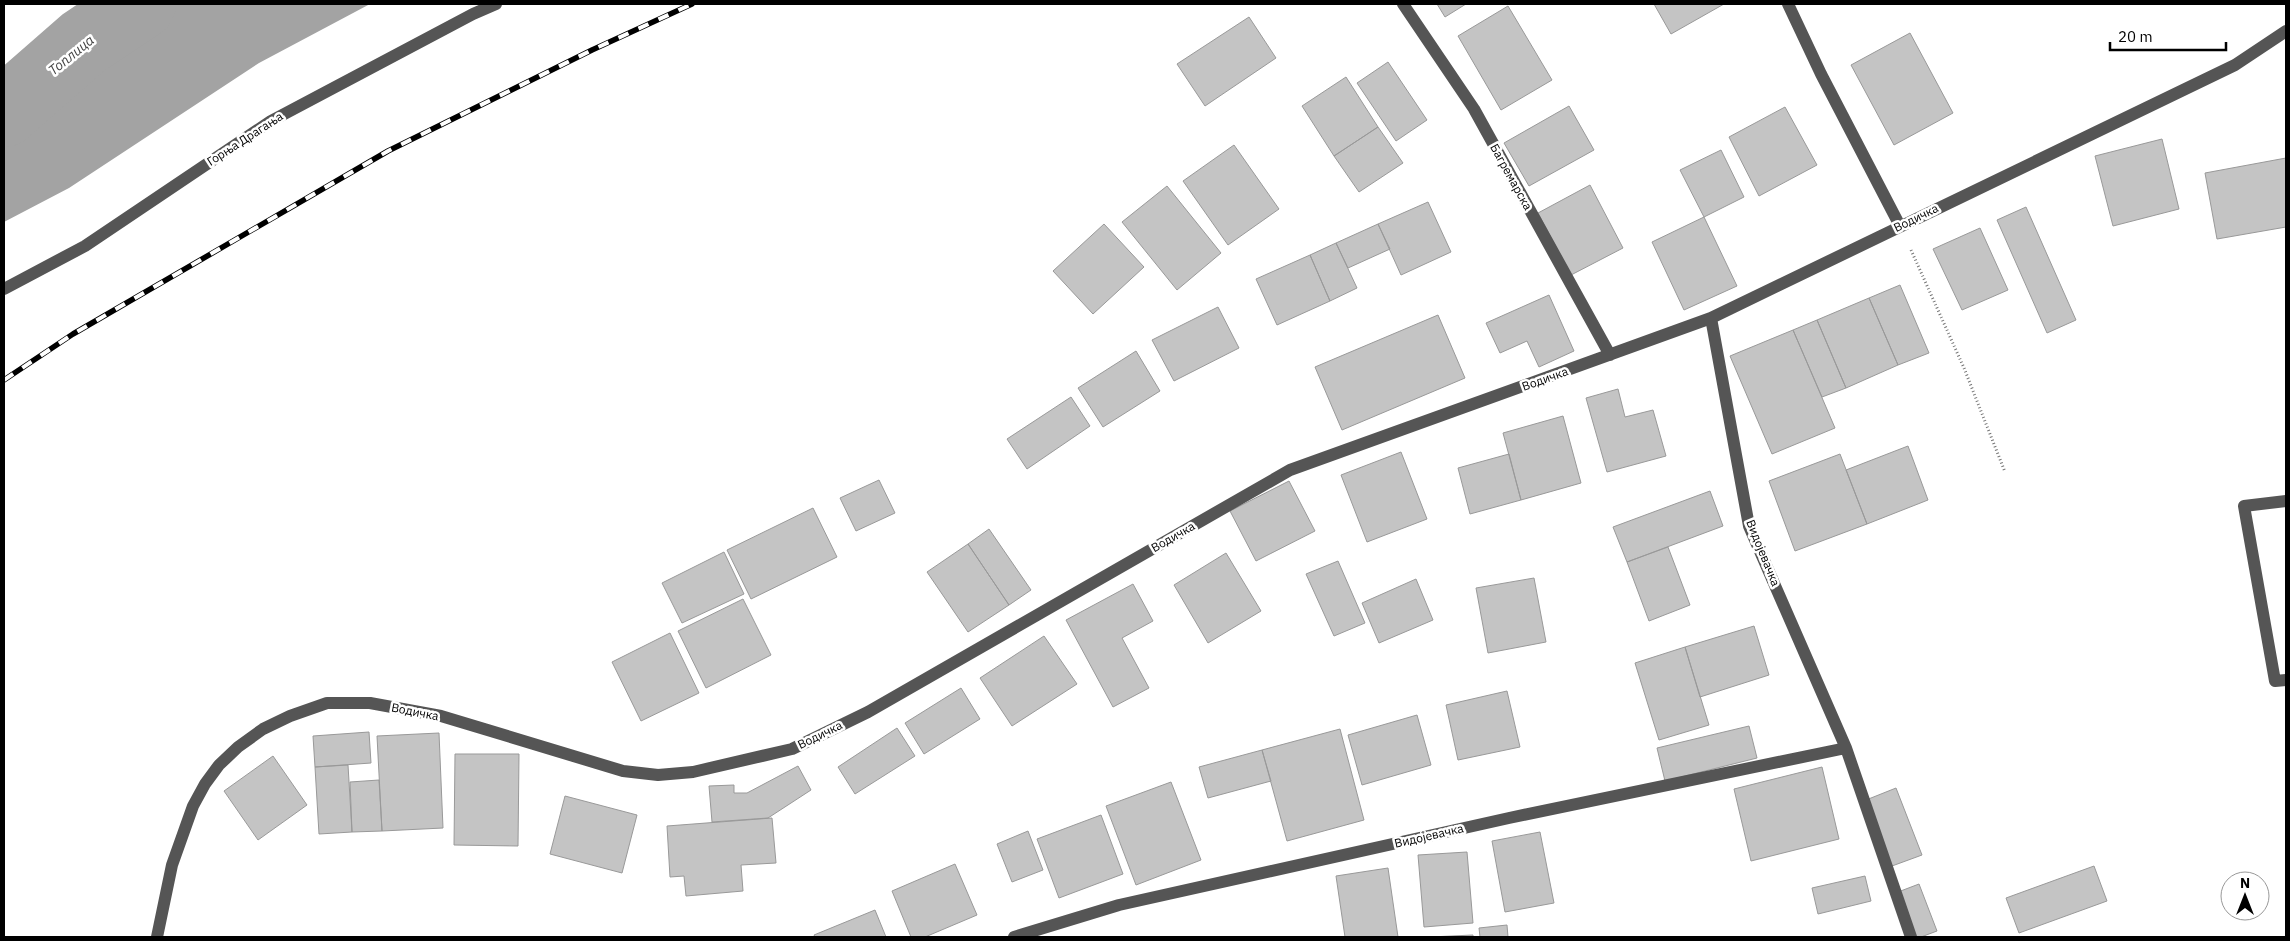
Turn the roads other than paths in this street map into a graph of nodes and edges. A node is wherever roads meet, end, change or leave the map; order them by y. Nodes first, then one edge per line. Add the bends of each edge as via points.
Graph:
1 (496, 4) edge
2 (1403, 4) edge
3 (1788, 4) edge
4 (2286, 31) edge
5 (1900, 226) junction
6 (4, 289) edge
7 (1712, 318) junction
8 (1610, 355) junction
9 (2286, 501) edge
10 (2286, 680) edge
11 (1846, 748) junction
12 (157, 937) edge
13 (1014, 937) edge
14 (1911, 937) edge

1 - 6 street, Горња Драгања via 271,121 85,246
2 - 8 street, Багремарска via 1474,109
3 - 5 street
4 - 5 street, Водичка via 2235,65
5 - 7 street, Водичка
7 - 8 street, Водичка
7 - 11 street, Видојевачка via 1749,526
8 - 12 street, Водичка via 1290,470 868,712 792,749 693,772 658,775 623,771 441,716 370,703 327,703 290,716 238,746 205,784 193,806 172,865
9 - 10 street via 2244,506 2275,681
11 - 13 street, Видојевачка via 1509,818 1119,905
11 - 14 street, Видојевачка

